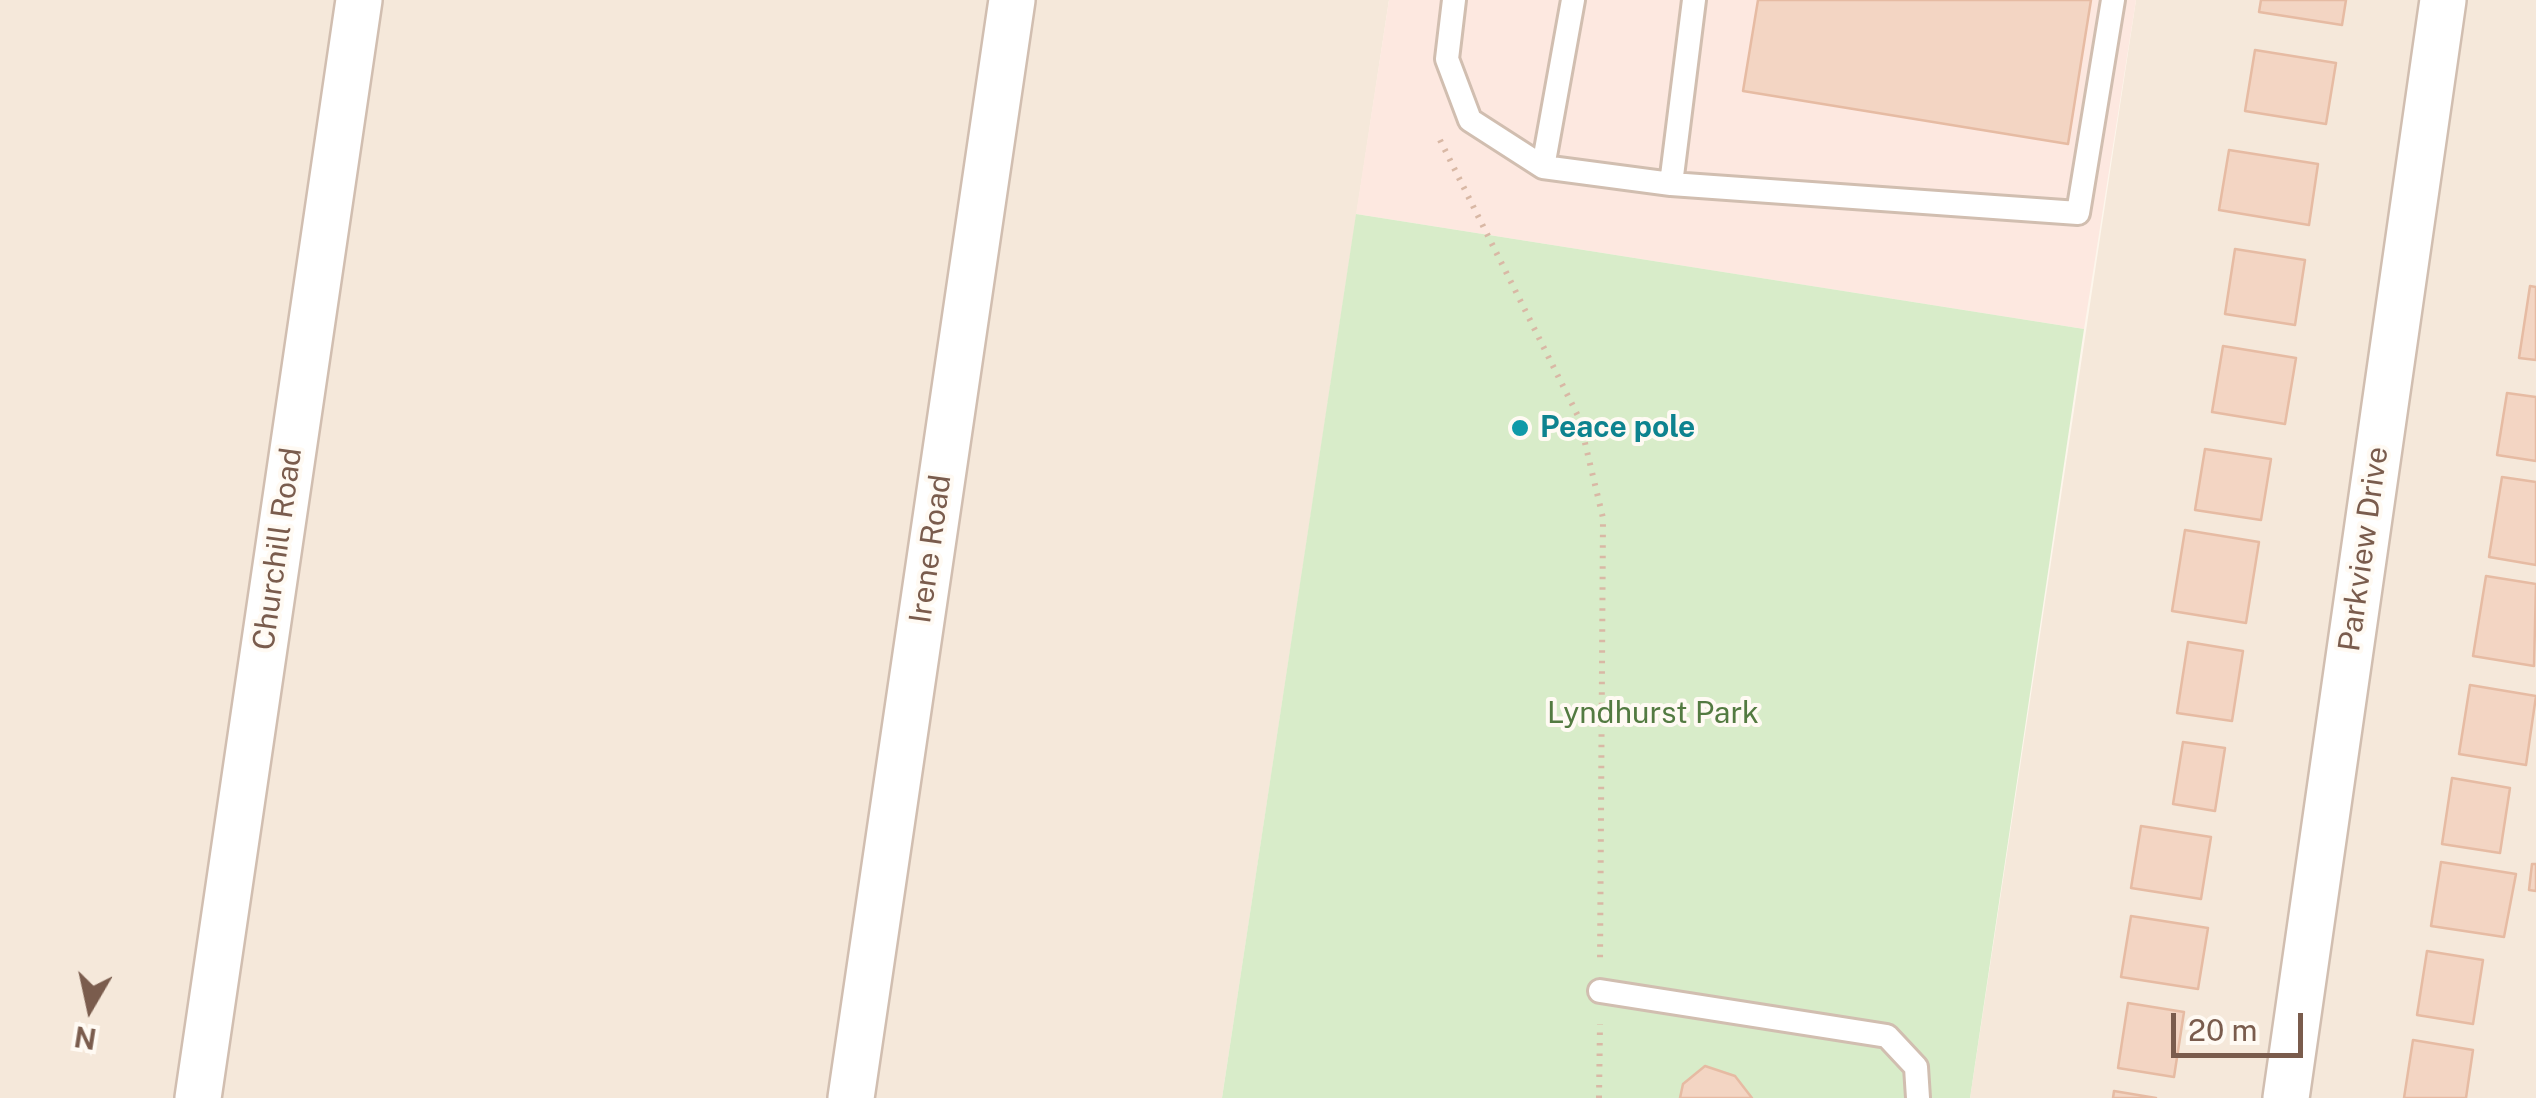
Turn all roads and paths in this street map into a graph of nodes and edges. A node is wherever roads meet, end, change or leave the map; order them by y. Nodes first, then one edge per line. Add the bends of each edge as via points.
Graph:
1 (359, 0) edge
2 (1012, 0) edge
3 (1454, 0) edge
4 (1573, 0) edge
5 (1694, 0) edge
6 (2114, 0) edge
7 (2442, 0) edge
8 (1439, 138) dead end
9 (1543, 167) junction
10 (1671, 184) junction
11 (1600, 992) junction
12 (198, 1098) edge
13 (851, 1098) edge
14 (1599, 1098) edge
15 (1918, 1098) edge
16 (2286, 1098) edge

1 - 12 street, Churchill Road
2 - 13 street, Irene Road
3 - 9 lane via 1447,59 1470,120
4 - 9 lane
5 - 10 lane
6 - 10 lane via 2078,213
7 - 16 street, Parkview Drive
8 - 11 path via 1579,418 1603,518
9 - 10 lane
11 - 14 path
11 - 15 lane via 1887,1036 1916,1067

